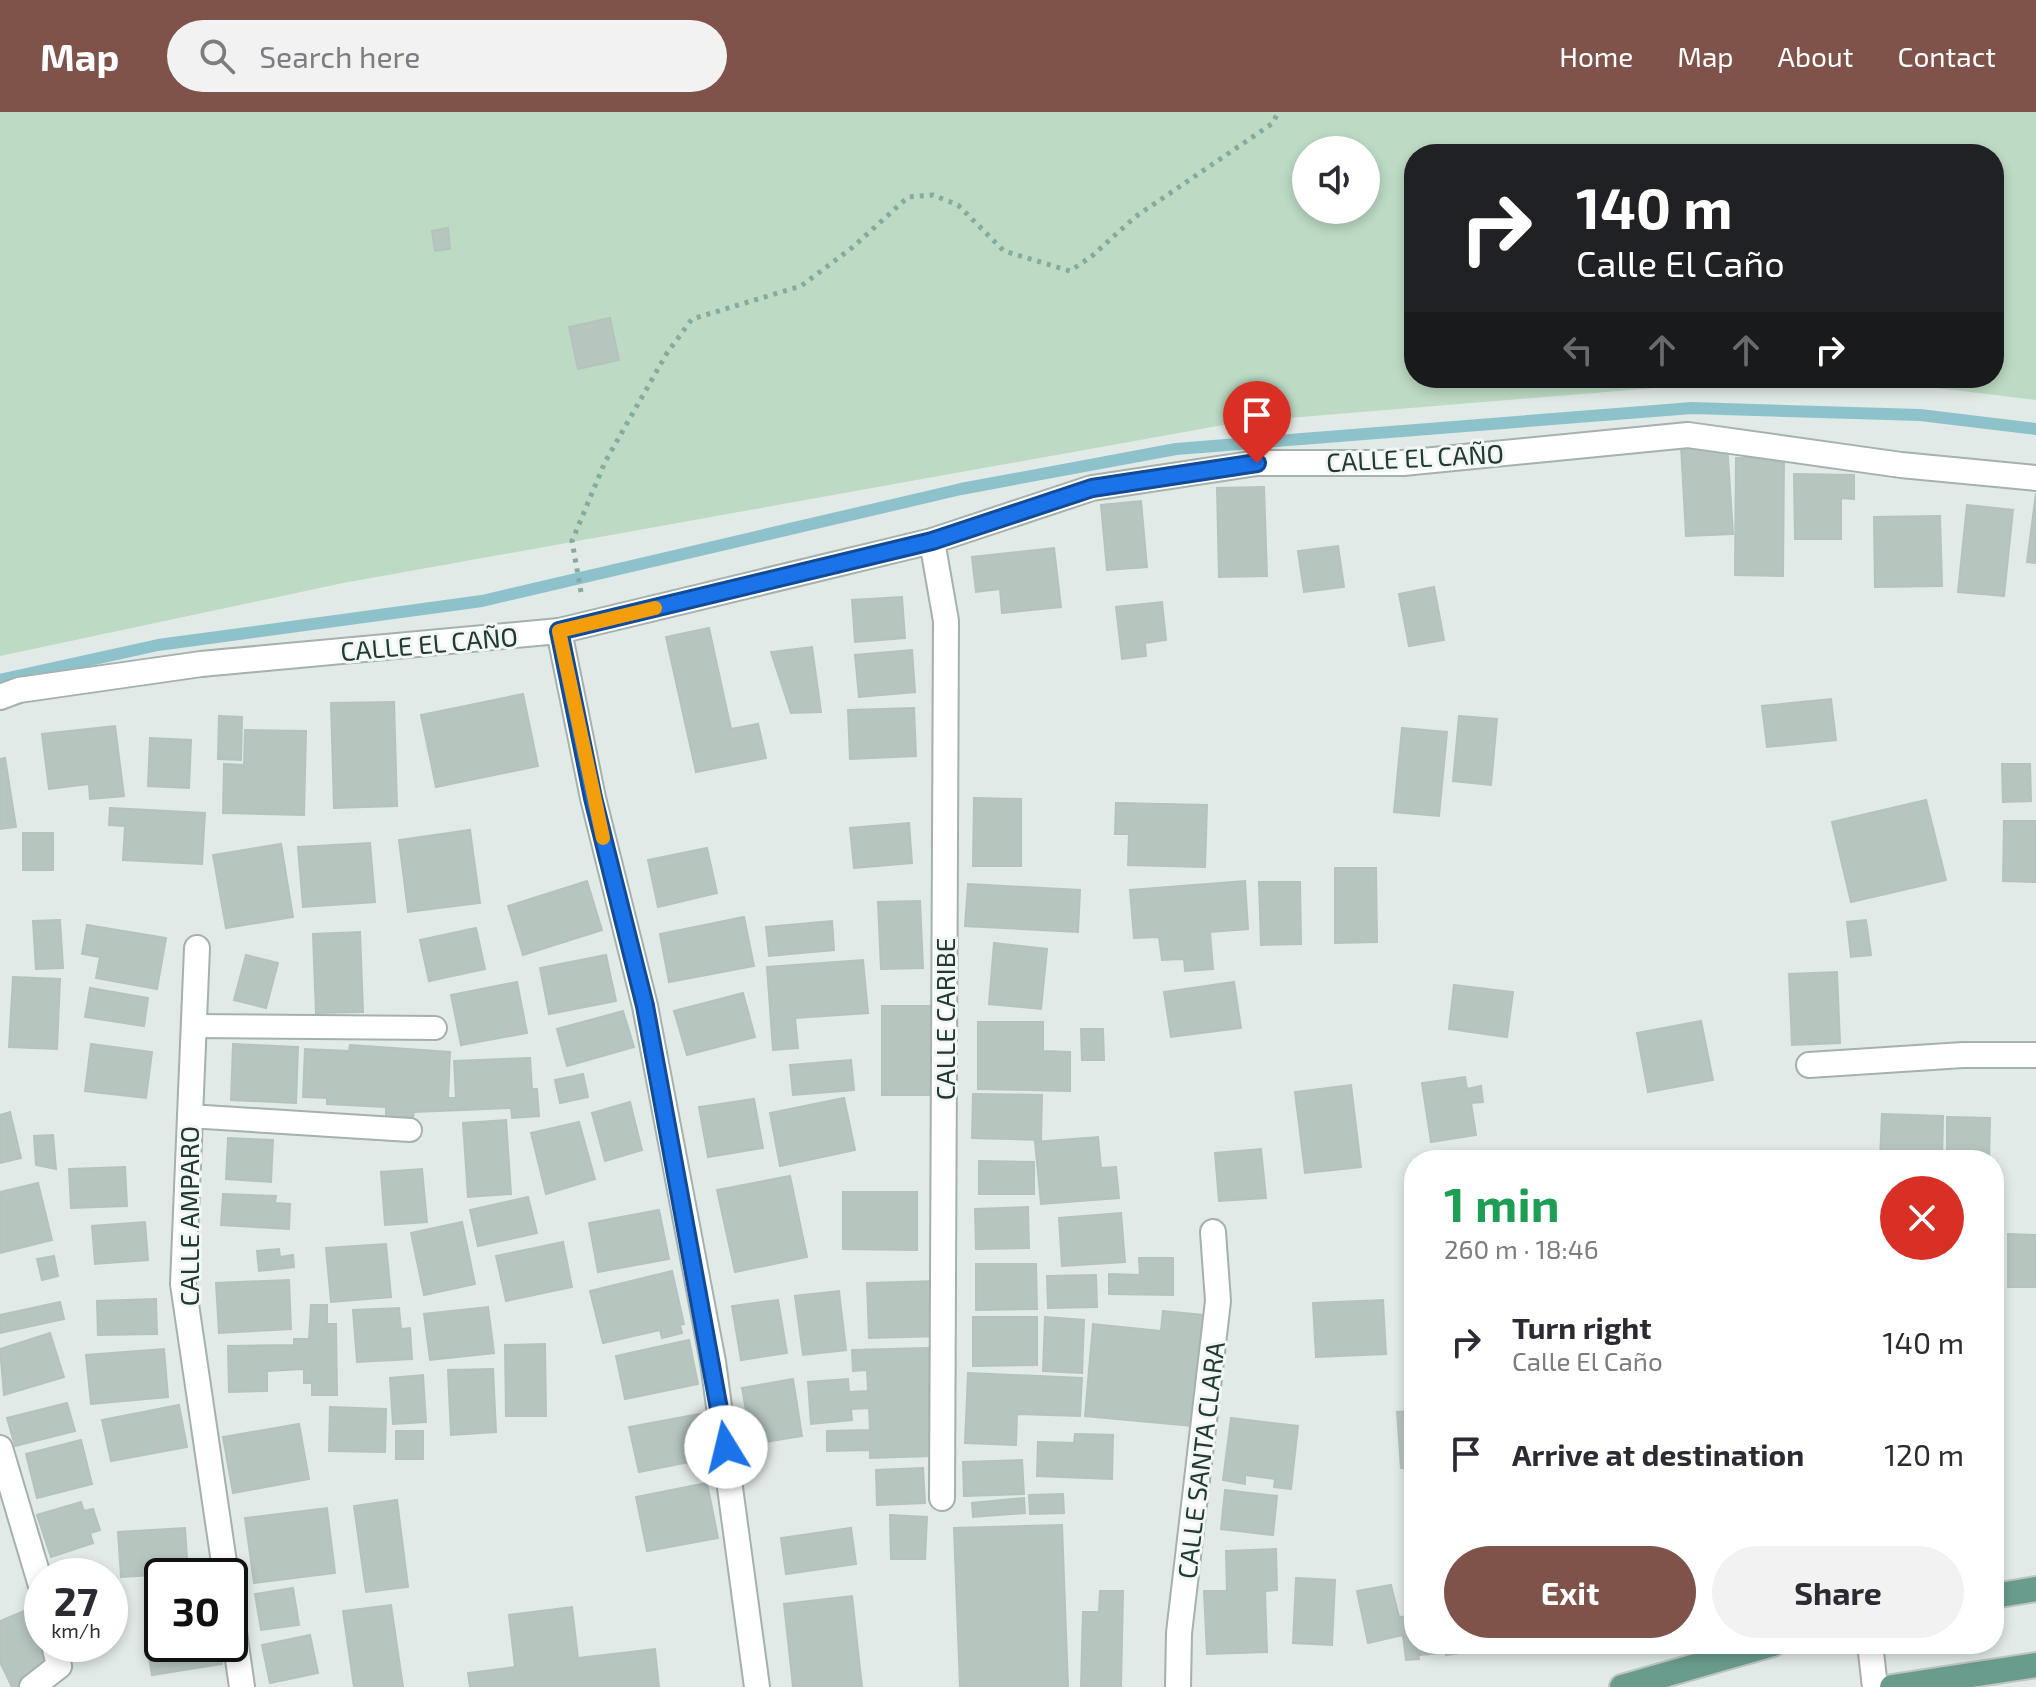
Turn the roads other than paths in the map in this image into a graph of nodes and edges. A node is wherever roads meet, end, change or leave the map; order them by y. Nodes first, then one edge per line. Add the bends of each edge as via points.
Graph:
1 (2036, 478) edge
2 (932, 541) junction
3 (559, 631) junction
4 (0, 697) edge
5 (197, 948) dead end
6 (193, 1026) junction
7 (435, 1028) dead end
8 (2036, 1055) edge
9 (1809, 1065) dead end
10 (189, 1116) junction
11 (410, 1130) dead end
12 (1213, 1232) dead end
13 (0, 1448) edge
14 (942, 1498) dead end
15 (33, 1558) edge
16 (223, 1558) edge
17 (2036, 1589) edge
18 (2004, 1594) edge
19 (1738, 1654) edge
20 (1871, 1654) edge
21 (58, 1662) edge
22 (238, 1662) edge
23 (2036, 1665) edge
24 (32, 1687) edge
25 (242, 1687) edge
26 (757, 1687) edge
27 (1178, 1687) edge
28 (1622, 1687) edge
29 (1875, 1687) edge
30 (1892, 1687) edge

1 - 2 street, CALLE EL CAÑO via 1688,435 1403,463 1257,463 1092,488
2 - 3 street, CALLE EL CAÑO
2 - 14 street, CALLE CARIBE via 946,621
3 - 4 street, CALLE EL CAÑO via 201,664
3 - 26 street via 593,798 645,1006 713,1362
5 - 6 street, CALLE AMPARO
6 - 7 lane
6 - 10 street, CALLE AMPARO
8 - 9 street
10 - 11 lane
10 - 16 street, CALLE AMPARO via 183,1284
12 - 27 street, CALLE SANTA CLARA via 1218,1301 1179,1633
13 - 15 street
17 - 18 main road
19 - 28 main road
20 - 29 street
21 - 24 street
22 - 25 street
23 - 30 main road

